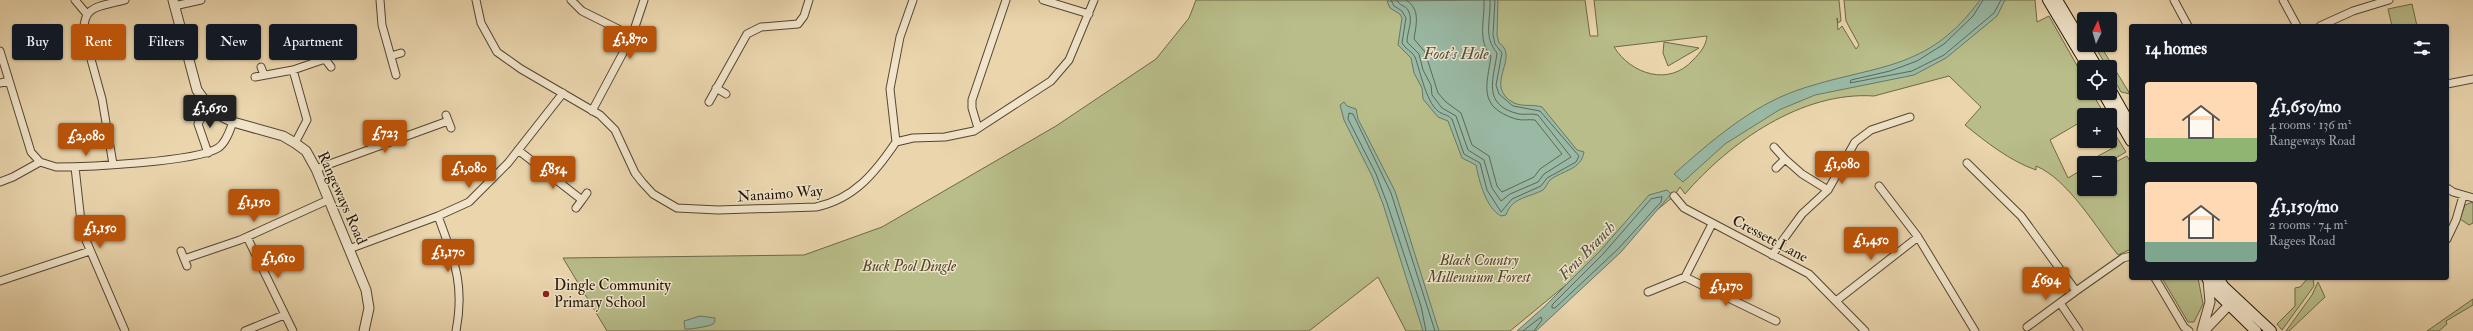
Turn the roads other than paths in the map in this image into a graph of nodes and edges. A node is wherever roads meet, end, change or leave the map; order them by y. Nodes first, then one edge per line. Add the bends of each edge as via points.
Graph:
1 (74, 0) edge
2 (124, 0) edge
3 (200, 0) edge
4 (380, 0) edge
5 (476, 0) edge
6 (571, 0) edge
7 (644, 0) edge
8 (809, 0) edge
9 (913, 0) edge
10 (1006, 0) edge
11 (1043, 0) edge
12 (1094, 0) edge
13 (2048, 0) edge
14 (2057, 0) edge
15 (2174, 0) edge
16 (2283, 0) edge
17 (2389, 0) edge
18 (174, 3) edge
19 (86, 13) junction
20 (1090, 14) junction
21 (2187, 24) edge
22 (2296, 24) edge
23 (2324, 24) edge
24 (632, 36) junction
25 (0, 51) edge
26 (401, 53) dead end
27 (391, 56) junction
28 (2084, 60) edge
29 (2093, 60) edge
30 (261, 67) dead end
31 (331, 67) dead end
32 (292, 70) junction
33 (264, 75) junction
34 (396, 75) dead end
35 (255, 77) dead end
36 (2473, 78) edge
37 (9, 81) junction
38 (0, 83) edge
39 (2449, 84) edge
40 (716, 88) junction
41 (563, 93) junction
42 (726, 94) dead end
43 (2108, 100) edge
44 (2116, 100) edge
45 (709, 102) dead end
46 (208, 105) junction
47 (592, 110) junction
48 (1910, 117) dead end
49 (233, 122) junction
50 (2128, 125) edge
51 (451, 128) dead end
52 (978, 128) junction
53 (295, 142) junction
54 (896, 142) junction
55 (1774, 147) dead end
56 (518, 150) junction
57 (208, 153) junction
58 (1785, 159) junction
59 (40, 162) junction
60 (1967, 163) dead end
61 (113, 164) junction
62 (75, 167) junction
63 (1776, 168) dead end
64 (316, 169) junction
65 (0, 182) edge
66 (1879, 186) dead end
67 (2449, 189) edge
68 (1828, 190) junction
69 (587, 193) dead end
70 (1674, 196) dead end
71 (2463, 196) junction
72 (2473, 198) edge
73 (328, 200) junction
74 (582, 200) junction
75 (576, 208) dead end
76 (438, 216) junction
77 (1712, 224) junction
78 (2449, 235) edge
79 (247, 236) junction
80 (1918, 237) junction
81 (349, 249) junction
82 (90, 251) junction
83 (181, 252) dead end
84 (1772, 255) junction
85 (2129, 256) edge
86 (184, 259) junction
87 (187, 266) dead end
88 (1685, 277) junction
89 (2156, 280) edge
90 (2208, 280) edge
91 (2209, 280) edge
92 (2219, 280) edge
93 (0, 281) edge
94 (2224, 287) junction
95 (1648, 292) dead end
96 (2076, 292) junction
97 (1836, 301) junction
98 (2227, 301) junction
99 (2241, 302) junction
100 (2060, 303) junction
101 (2208, 311) junction
102 (284, 315) junction
103 (2217, 317) junction
104 (2243, 318) junction
105 (1776, 320) dead end
106 (2027, 327) dead end
107 (125, 331) edge
108 (246, 331) edge
109 (293, 331) edge
110 (364, 331) edge
111 (456, 331) edge
112 (1865, 331) edge
113 (1975, 331) edge
114 (2079, 331) edge
115 (2189, 331) edge
116 (2203, 331) edge
117 (2256, 331) edge
118 (2271, 331) edge

1 - 19 street
2 - 19 street
3 - 18 street
4 - 27 street via 382,25
5 - 41 street, Nanaimo Way via 481,23 497,52 521,70
6 - 24 street via 582,11
7 - 24 street
8 - 40 street via 804,16 798,24 756,28 747,34
9 - 54 street via 900,37 890,89
10 - 52 street via 972,100
11 - 20 street
12 - 20 street
13 - 28 main road
14 - 29 main road
15 - 21 street
16 - 22 street
17 - 23 street via 2353,11
18 - 46 street, Rangeways Road via 197,90
19 - 61 street via 83,20 84,34 102,98
20 - 52 street via 1069,60 1052,81
24 - 47 street
25 - 37 street
26 - 27 street
27 - 34 street
30 - 33 street
31 - 32 street via 325,56
32 - 33 street
32 - 53 street via 307,120
33 - 35 street
36 - 39 street
37 - 38 street
37 - 59 street via 31,152
40 - 42 street
40 - 45 street
41 - 47 street, Nanaimo Way
41 - 56 street
43 - 50 main road
44 - 50 main road
46 - 49 street, Rangeways Road via 217,114
46 - 57 street via 198,124
47 - 54 street, Nanaimo Way via 615,130 635,173 647,188 677,208 688,210 816,207 829,204 851,193 870,178
48 - 68 street via 1871,130 1855,142
49 - 53 street, Rangeways Road via 283,136
49 - 57 street via 220,147
51 - 64 street via 447,118
52 - 54 street via 945,138 913,138
53 - 64 street, Rangeways Road via 306,151
55 - 58 street
56 - 74 street
56 - 76 street via 469,202
57 - 61 street
58 - 63 street
58 - 68 street via 1802,174
59 - 62 street via 56,168
59 - 65 street
60 - 96 street via 2021,216
61 - 62 street
62 - 82 street via 82,231
64 - 73 street, Rangeways Road
66 - 80 street
67 - 71 street
68 - 84 street via 1802,214
69 - 74 street
70 - 77 street, Cressett Lane via 1684,208
71 - 72 street
71 - 78 street
73 - 79 street
73 - 81 street, Rangeways Road
74 - 75 street
76 - 81 street
76 - 111 street via 458,273
77 - 84 street, Cressett Lane
77 - 88 street
79 - 86 street
79 - 102 street
80 - 97 street
80 - 113 street
81 - 110 street, Rangeways Road via 368,302
82 - 93 street
82 - 107 street
83 - 86 street
84 - 97 street, Cressett Lane via 1809,274
85 - 96 street via 2123,258
86 - 87 street
88 - 95 street
88 - 105 street
89 - 115 street via 2184,327
90 - 101 street via 2211,294
91 - 98 main road via 2217,293
92 - 94 main road
94 - 98 street
94 - 99 main road
96 - 100 street
97 - 112 street, Cressett Lane
98 - 99 street
98 - 101 street via 2213,304
98 - 103 street
98 - 104 main road
99 - 118 main road
100 - 106 street
100 - 114 street
101 - 116 street
102 - 108 street
102 - 109 street
103 - 104 street via 2229,314
103 - 116 street
104 - 117 main road

